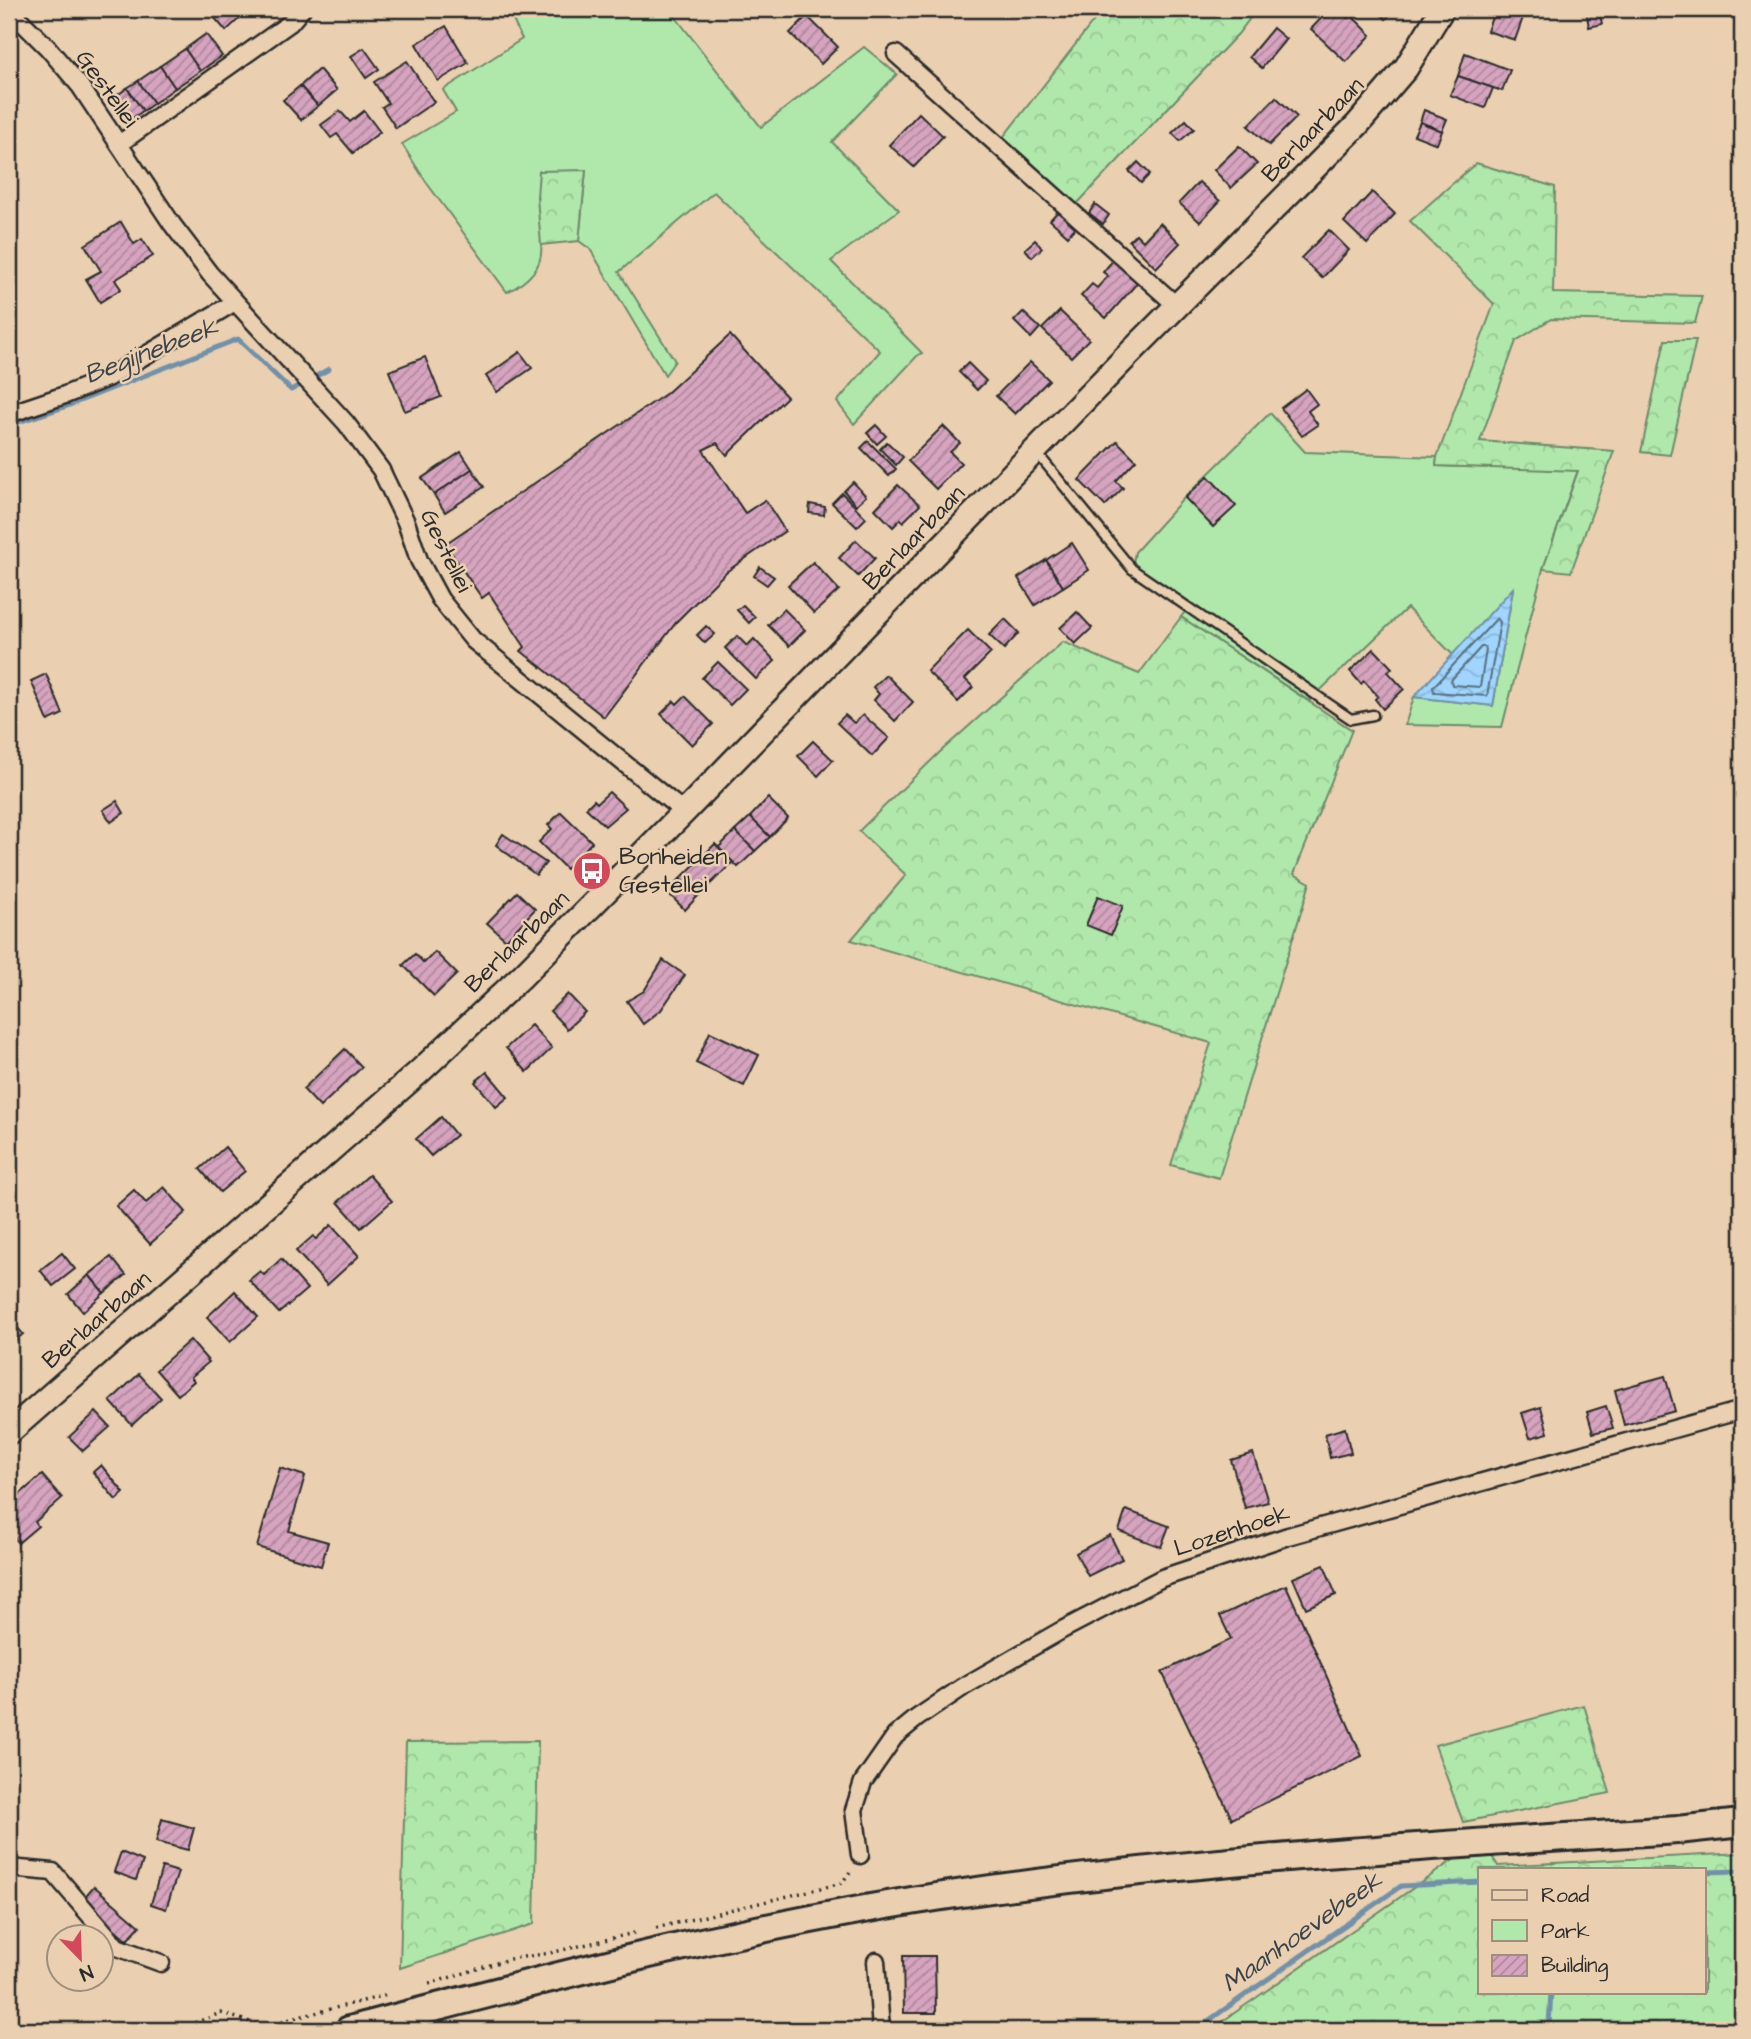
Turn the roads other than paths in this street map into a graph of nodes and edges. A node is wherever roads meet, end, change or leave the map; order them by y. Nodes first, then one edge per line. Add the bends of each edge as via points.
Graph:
1 (9, 9) edge
2 (302, 9) edge
3 (1442, 9) edge
4 (896, 54) dead end
5 (119, 144) junction
6 (235, 302) junction
7 (1177, 306) junction
8 (9, 414) edge
9 (1035, 451) junction
10 (1373, 715) dead end
11 (684, 812) junction
12 (1742, 1410) edge
13 (9, 1432) edge
14 (1742, 1823) edge
15 (860, 1855) road end
16 (9, 1868) edge
17 (876, 1961) dead end
18 (161, 1962) dead end
19 (349, 2030) edge
20 (881, 2030) edge

1 - 5 street, Gestellei via 80,86
2 - 5 street via 290,23
3 - 7 street, Berlaarbaan via 1406,68 1357,125
4 - 7 street
5 - 6 street, Gestellei via 172,224
6 - 8 street via 110,377
6 - 11 street, Gestellei via 346,423 381,470 419,560 440,599 472,640
7 - 9 street, Berlaarbaan
9 - 10 lane via 1132,569 1351,719
9 - 11 street, Berlaarbaan
11 - 13 street, Berlaarbaan via 522,976 418,1073
12 - 15 street, Lozenhoek via 1288,1536 1162,1578 963,1687 895,1736 863,1782 854,1810
14 - 19 main road via 1236,1861 960,1893 685,1945
16 - 18 street via 53,1872 117,1947
17 - 20 street

